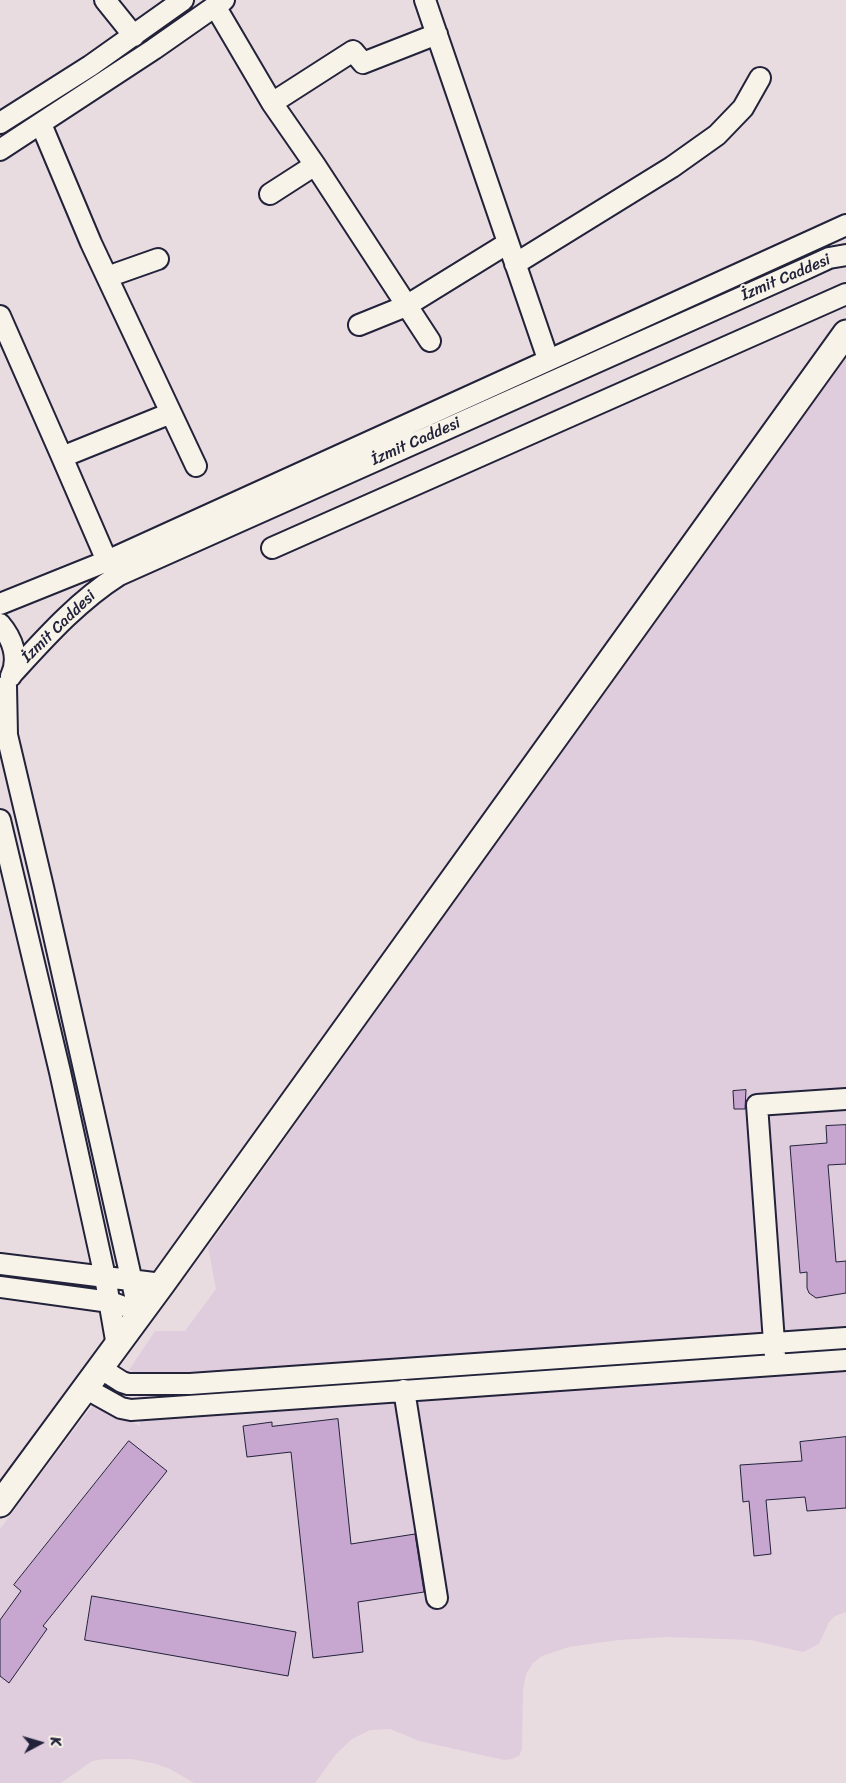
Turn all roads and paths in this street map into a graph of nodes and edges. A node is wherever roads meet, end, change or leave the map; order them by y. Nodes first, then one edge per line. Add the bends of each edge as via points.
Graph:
1 (105, 0) edge
2 (183, 0) edge
3 (425, 0) edge
4 (220, 3) edge
5 (437, 34) junction
6 (134, 36) junction
7 (760, 78) dead end
8 (272, 103) junction
9 (0, 123) edge
10 (41, 124) junction
11 (0, 150) edge
12 (315, 165) junction
13 (270, 194) dead end
14 (846, 225) edge
15 (508, 244) junction
16 (846, 254) edge
17 (158, 259) dead end
18 (515, 264) junction
19 (108, 277) junction
20 (846, 294) edge
21 (406, 306) junction
22 (0, 316) edge
23 (846, 324) edge
24 (359, 325) dead end
25 (846, 333) edge
26 (430, 341) dead end
27 (548, 359) junction
28 (819, 371) junction
29 (171, 413) junction
30 (62, 457) junction
31 (196, 466) dead end
32 (272, 548) dead end
33 (106, 561) junction
34 (0, 604) edge
35 (0, 624) edge
36 (6, 683) edge
37 (0, 820) edge
38 (43, 887) junction
39 (9, 896) edge
40 (846, 1099) edge
41 (0, 1264) edge
42 (104, 1277) junction
43 (132, 1280) junction
44 (162, 1284) junction
45 (0, 1287) edge
46 (110, 1302) junction
47 (139, 1314) junction
48 (846, 1338) edge
49 (774, 1343) junction
50 (117, 1346) junction
51 (846, 1360) edge
52 (776, 1364) junction
53 (100, 1368) junction
54 (85, 1388) junction
55 (404, 1390) junction
56 (0, 1504) edge
57 (437, 1598) dead end

1 - 6 street
2 - 6 street
3 - 5 street
4 - 8 street
4 - 10 street
5 - 8 street via 363,64 353,51
5 - 15 street
6 - 9 street
7 - 18 street via 743,108 717,135 672,167
8 - 12 street
10 - 11 street
10 - 19 street
12 - 13 street
12 - 21 street
14 - 27 street, İzmit Caddesi
15 - 18 street
15 - 21 street
16 - 36 street, İzmit Caddesi via 830,258 120,575 84,601 48,634
17 - 19 street
18 - 27 street
19 - 29 street
20 - 32 street
21 - 24 street
21 - 26 street
22 - 30 street
23 - 28 main road
25 - 28 main road
27 - 33 street, İzmit Caddesi
28 - 44 main road
29 - 30 street
29 - 31 street
30 - 33 street
33 - 34 street, İzmit Caddesi
35 - 36 street, İzmit Caddesi via 8,633 15,659
36 - 38 street via 7,735
37 - 39 street
38 - 39 street
38 - 43 street
39 - 42 street via 62,1082
40 - 49 street via 757,1105
41 - 42 street
42 - 43 street
42 - 46 street
43 - 44 street
43 - 47 street
44 - 47 main road
45 - 46 street
46 - 47 street
46 - 50 street
47 - 50 main road
48 - 49 street
49 - 52 street
49 - 53 street via 190,1384 128,1384
50 - 53 main road
51 - 52 street
52 - 55 street
53 - 54 main road
54 - 55 street via 121,1408 131,1410
54 - 56 main road
55 - 57 street

